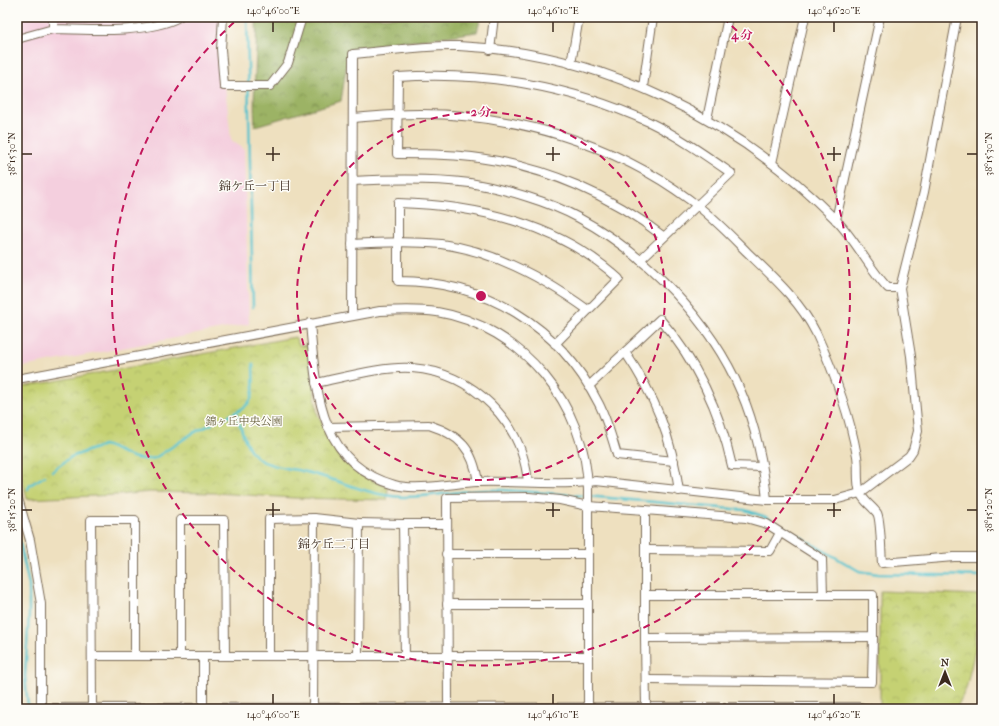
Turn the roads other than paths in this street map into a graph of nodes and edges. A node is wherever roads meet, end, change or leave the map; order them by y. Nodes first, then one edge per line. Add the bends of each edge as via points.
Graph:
1 (53, 17) edge
2 (178, 17) edge
3 (223, 17) edge
4 (302, 17) edge
5 (494, 17) edge
6 (579, 17) edge
7 (653, 17) edge
8 (728, 17) edge
9 (805, 17) edge
10 (880, 17) edge
11 (957, 17) edge
12 (53, 29) junction
13 (17, 39) edge
14 (490, 50) junction
15 (571, 64) junction
16 (643, 87) junction
17 (398, 115) junction
18 (354, 118) junction
19 (707, 119) junction
20 (772, 163) junction
21 (353, 181) junction
22 (698, 206) junction
23 (836, 220) junction
24 (664, 237) junction
25 (396, 242) junction
26 (352, 244) junction
27 (640, 260) junction
28 (900, 288) junction
29 (588, 310) junction
30 (352, 316) junction
31 (310, 324) junction
32 (555, 344) junction
33 (624, 352) junction
34 (17, 379) edge
35 (316, 383) junction
36 (589, 386) junction
37 (328, 426) junction
38 (674, 461) junction
39 (762, 467) junction
40 (478, 482) junction
41 (528, 482) junction
42 (588, 482) junction
43 (679, 491) junction
44 (860, 493) junction
45 (17, 495) edge
46 (588, 498) junction
47 (767, 500) junction
48 (645, 510) junction
49 (314, 518) junction
50 (359, 523) junction
51 (403, 524) junction
52 (446, 524) junction
53 (780, 533) junction
54 (645, 550) junction
55 (446, 554) junction
56 (588, 554) junction
57 (982, 557) edge
58 (645, 595) junction
59 (823, 595) junction
60 (447, 604) junction
61 (588, 604) junction
62 (873, 637) junction
63 (646, 638) junction
64 (313, 655) junction
65 (92, 656) junction
66 (135, 656) junction
67 (180, 656) junction
68 (203, 656) junction
69 (225, 656) junction
70 (269, 656) junction
71 (358, 656) junction
72 (405, 656) junction
73 (447, 656) junction
74 (588, 656) junction
75 (647, 680) junction
76 (203, 702) dead end
77 (448, 702) dead end
78 (18, 708) edge
79 (39, 708) edge
80 (313, 708) edge
81 (535, 708) edge
82 (588, 708) edge
83 (646, 708) edge
84 (698, 708) edge
85 (858, 708) edge
86 (92, 709) edge
87 (869, 709) edge

1 - 12 street
2 - 12 street via 138,28
3 - 4 street via 221,49 224,86 270,86 291,55
5 - 14 street
6 - 15 street
7 - 16 street
8 - 19 street
9 - 20 street
10 - 23 street
11 - 28 street via 924,192
12 - 13 street
14 - 15 street via 539,56
14 - 18 street via 458,46 353,54
15 - 16 street
16 - 19 street
17 - 18 street
17 - 22 street via 474,117 546,131 594,148 641,169
17 - 22 street via 398,77 468,76 562,91 649,122 731,173
17 - 24 street via 397,154 479,158 553,175 604,198
18 - 21 street
19 - 20 street
20 - 23 street
21 - 26 street
21 - 27 street via 404,178 435,180 471,184 516,194 578,217 624,246
22 - 24 street
22 - 44 street via 772,276 805,314 831,369 844,409 857,457
23 - 28 street via 888,288
24 - 27 street
25 - 26 street
25 - 29 street via 442,245 497,259 544,280
25 - 29 street via 398,203 459,207 519,222 559,237 619,279
25 - 32 street via 398,281 456,287 483,296 529,320
26 - 30 street
27 - 39 street via 694,316 722,355 741,392
28 - 44 street via 912,356 918,431 909,456
29 - 32 street
30 - 31 street
30 - 42 street via 380,311 439,312 483,328 515,347 539,369 561,397 581,443
31 - 34 street
31 - 35 street
32 - 36 street via 573,363
33 - 36 street
33 - 38 street via 650,393 666,431
33 - 39 street via 660,319 681,345 710,395 727,443 732,466
35 - 37 street via 319,403
35 - 41 street via 402,368 434,372 459,381 488,400 508,425 520,447
36 - 38 street via 606,420 617,455
37 - 40 street via 337,443 358,468 396,485
37 - 40 street via 429,425 440,429 458,438 469,450
38 - 43 street
39 - 47 street
40 - 41 street
41 - 42 street
42 - 43 street
42 - 46 street
43 - 47 street
44 - 47 street via 835,500
44 - 57 street via 878,514 882,563
45 - 79 street via 30,540 41,604
46 - 48 street
46 - 52 street via 447,498
46 - 56 street
48 - 53 street via 746,518 767,524
48 - 54 street
49 - 50 street
49 - 64 street
49 - 70 street via 269,519
50 - 51 street
50 - 71 street
51 - 52 street
51 - 72 street
52 - 55 street
53 - 54 street via 770,551
53 - 59 street via 822,559
54 - 58 street
55 - 56 street
55 - 60 street
56 - 61 street
58 - 59 street
58 - 63 street
59 - 62 street via 873,596
60 - 61 street
60 - 73 street
61 - 74 street
62 - 63 street
62 - 75 street via 872,682
63 - 75 street
64 - 70 street
64 - 71 street
64 - 80 street
65 - 66 street
65 - 66 street via 91,520 135,520
65 - 86 street
66 - 67 street
67 - 68 street
67 - 69 street via 180,520 224,520
68 - 69 street
68 - 76 street
69 - 70 street
71 - 72 street
72 - 73 street
73 - 74 street
73 - 77 street
74 - 82 street
75 - 83 street
78 - 79 street
79 - 86 street
80 - 81 street
80 - 86 street
81 - 82 street
82 - 83 street
83 - 84 street
84 - 85 street
85 - 87 street

